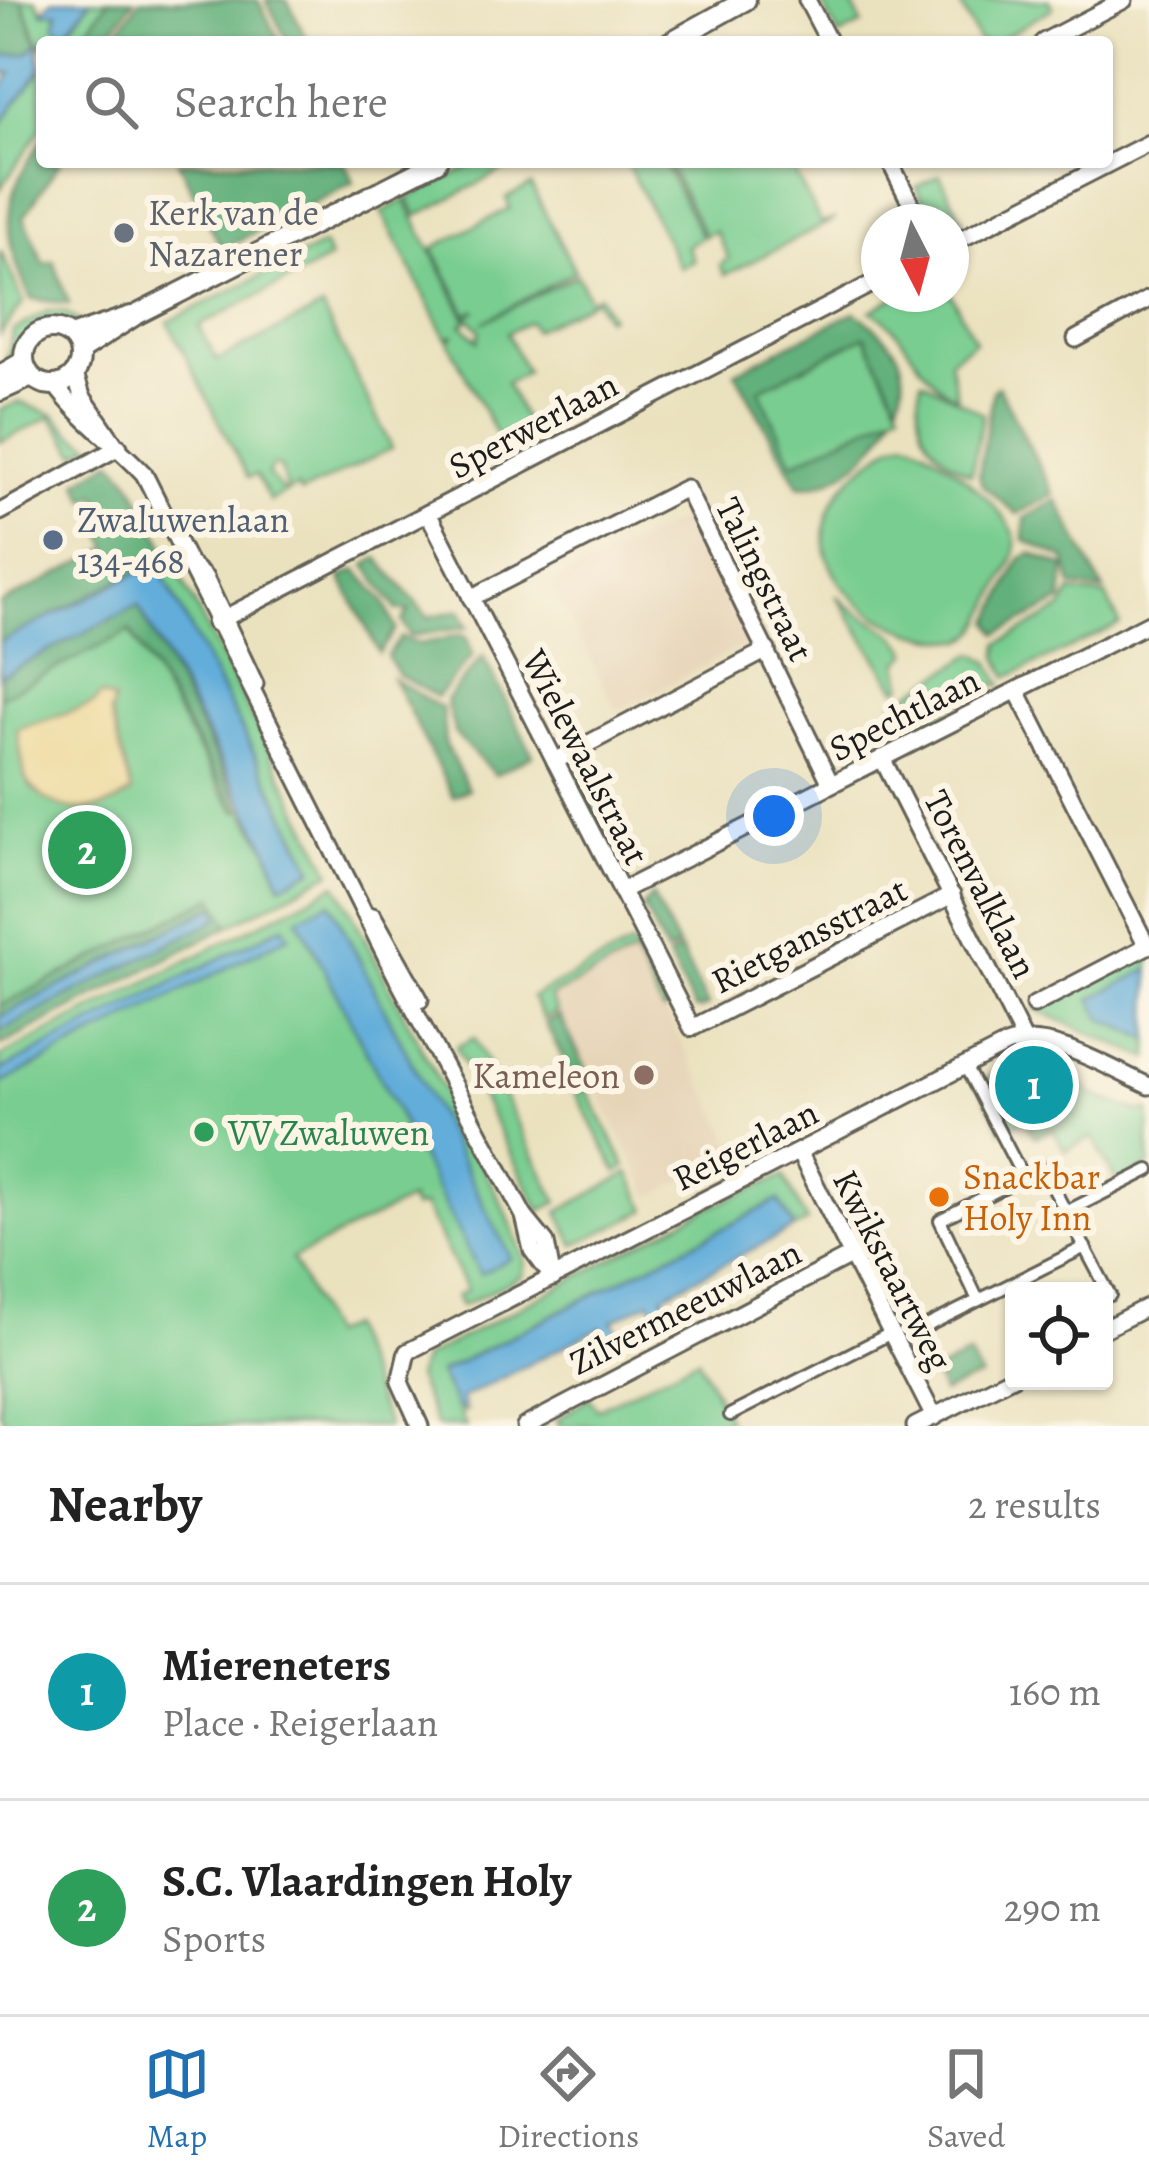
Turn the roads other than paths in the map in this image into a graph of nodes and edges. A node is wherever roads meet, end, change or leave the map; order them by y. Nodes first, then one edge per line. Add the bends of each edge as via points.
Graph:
1 (761, 0) edge
2 (807, 0) edge
3 (1124, 0) edge
4 (741, 3) edge
5 (681, 36) edge
6 (826, 36) edge
7 (1054, 36) edge
8 (1149, 143) edge
9 (1113, 161) edge
10 (425, 168) edge
11 (893, 168) edge
12 (1100, 168) edge
13 (911, 204) edge
14 (969, 235) edge
15 (861, 289) edge
16 (1149, 299) edge
17 (1076, 339) dead end
18 (75, 344) junction
19 (27, 369) junction
20 (75, 374) junction
21 (0, 375) edge
22 (56, 386) junction
23 (0, 391) edge
24 (117, 445) junction
25 (4, 510) edge
26 (428, 513) junction
27 (471, 598) junction
28 (220, 620) junction
29 (1149, 622) edge
30 (767, 650) junction
31 (1017, 691) junction
32 (882, 758) junction
33 (555, 761) junction
34 (831, 784) junction
35 (621, 891) junction
36 (952, 895) junction
37 (1148, 946) edge
38 (1034, 1005) dead end
39 (692, 1028) joint
40 (1024, 1040) junction
41 (965, 1066) junction
42 (1149, 1086) edge
43 (799, 1151) junction
44 (1149, 1170) edge
45 (1023, 1177) junction
46 (1066, 1212) junction
47 (1085, 1247) junction
48 (852, 1255) junction
49 (553, 1278) junction
50 (1103, 1282) edge
51 (978, 1300) junction
52 (1149, 1306) edge
53 (1113, 1324) edge
54 (927, 1326) dead end
55 (891, 1333) junction
56 (1005, 1381) edge
57 (730, 1415) dead end
58 (934, 1417) junction
59 (549, 1419) edge
60 (420, 1426) edge
61 (525, 1426) edge
62 (916, 1426) edge

1 - 4 street
2 - 6 street
3 - 7 street
4 - 5 street
8 - 9 street
10 - 18 street
11 - 13 street
12 - 14 street
15 - 26 street, Sperwerlaan
16 - 17 street
18 - 19 street via 58,330 39,332 26,346
18 - 20 street
19 - 21 street
19 - 22 street
19 - 23 street
20 - 22 street
20 - 24 street
22 - 24 street via 84,422
24 - 25 street
24 - 28 street via 144,474 206,578
26 - 27 street, Wielewaalstraat
26 - 28 street, Sperwerlaan
27 - 30 street, Talingstraat via 686,488
27 - 33 street, Wielewaalstraat
28 - 49 street via 395,951
29 - 31 street, Spechtlaan
30 - 33 street
30 - 34 street, Talingstraat
31 - 32 street, Spechtlaan
31 - 37 street
32 - 34 street, Spechtlaan
32 - 36 street, Torenvalklaan
33 - 35 street, Wielewaalstraat
34 - 35 street, Spechtlaan
35 - 39 street, Wielewaalstraat
36 - 39 street, Rietgansstraat
36 - 40 street, Torenvalklaan
37 - 38 street
40 - 41 street, Reigerlaan
40 - 42 street
41 - 43 street, Reigerlaan
41 - 45 street
43 - 48 street, Kwikstaartweg
43 - 49 street, Reigerlaan
44 - 46 street
45 - 46 street via 1042,1167
45 - 51 street via 940,1220
46 - 47 street
47 - 50 street
47 - 51 street
48 - 55 street, Kwikstaartweg
48 - 59 street, Zilvermeeuwlaan
49 - 60 street, Reigerlaan via 407,1352 400,1382
51 - 54 street
52 - 53 street
55 - 57 street
55 - 58 street, Kwikstaartweg
56 - 58 street
58 - 62 street
59 - 61 street, Zilvermeeuwlaan

